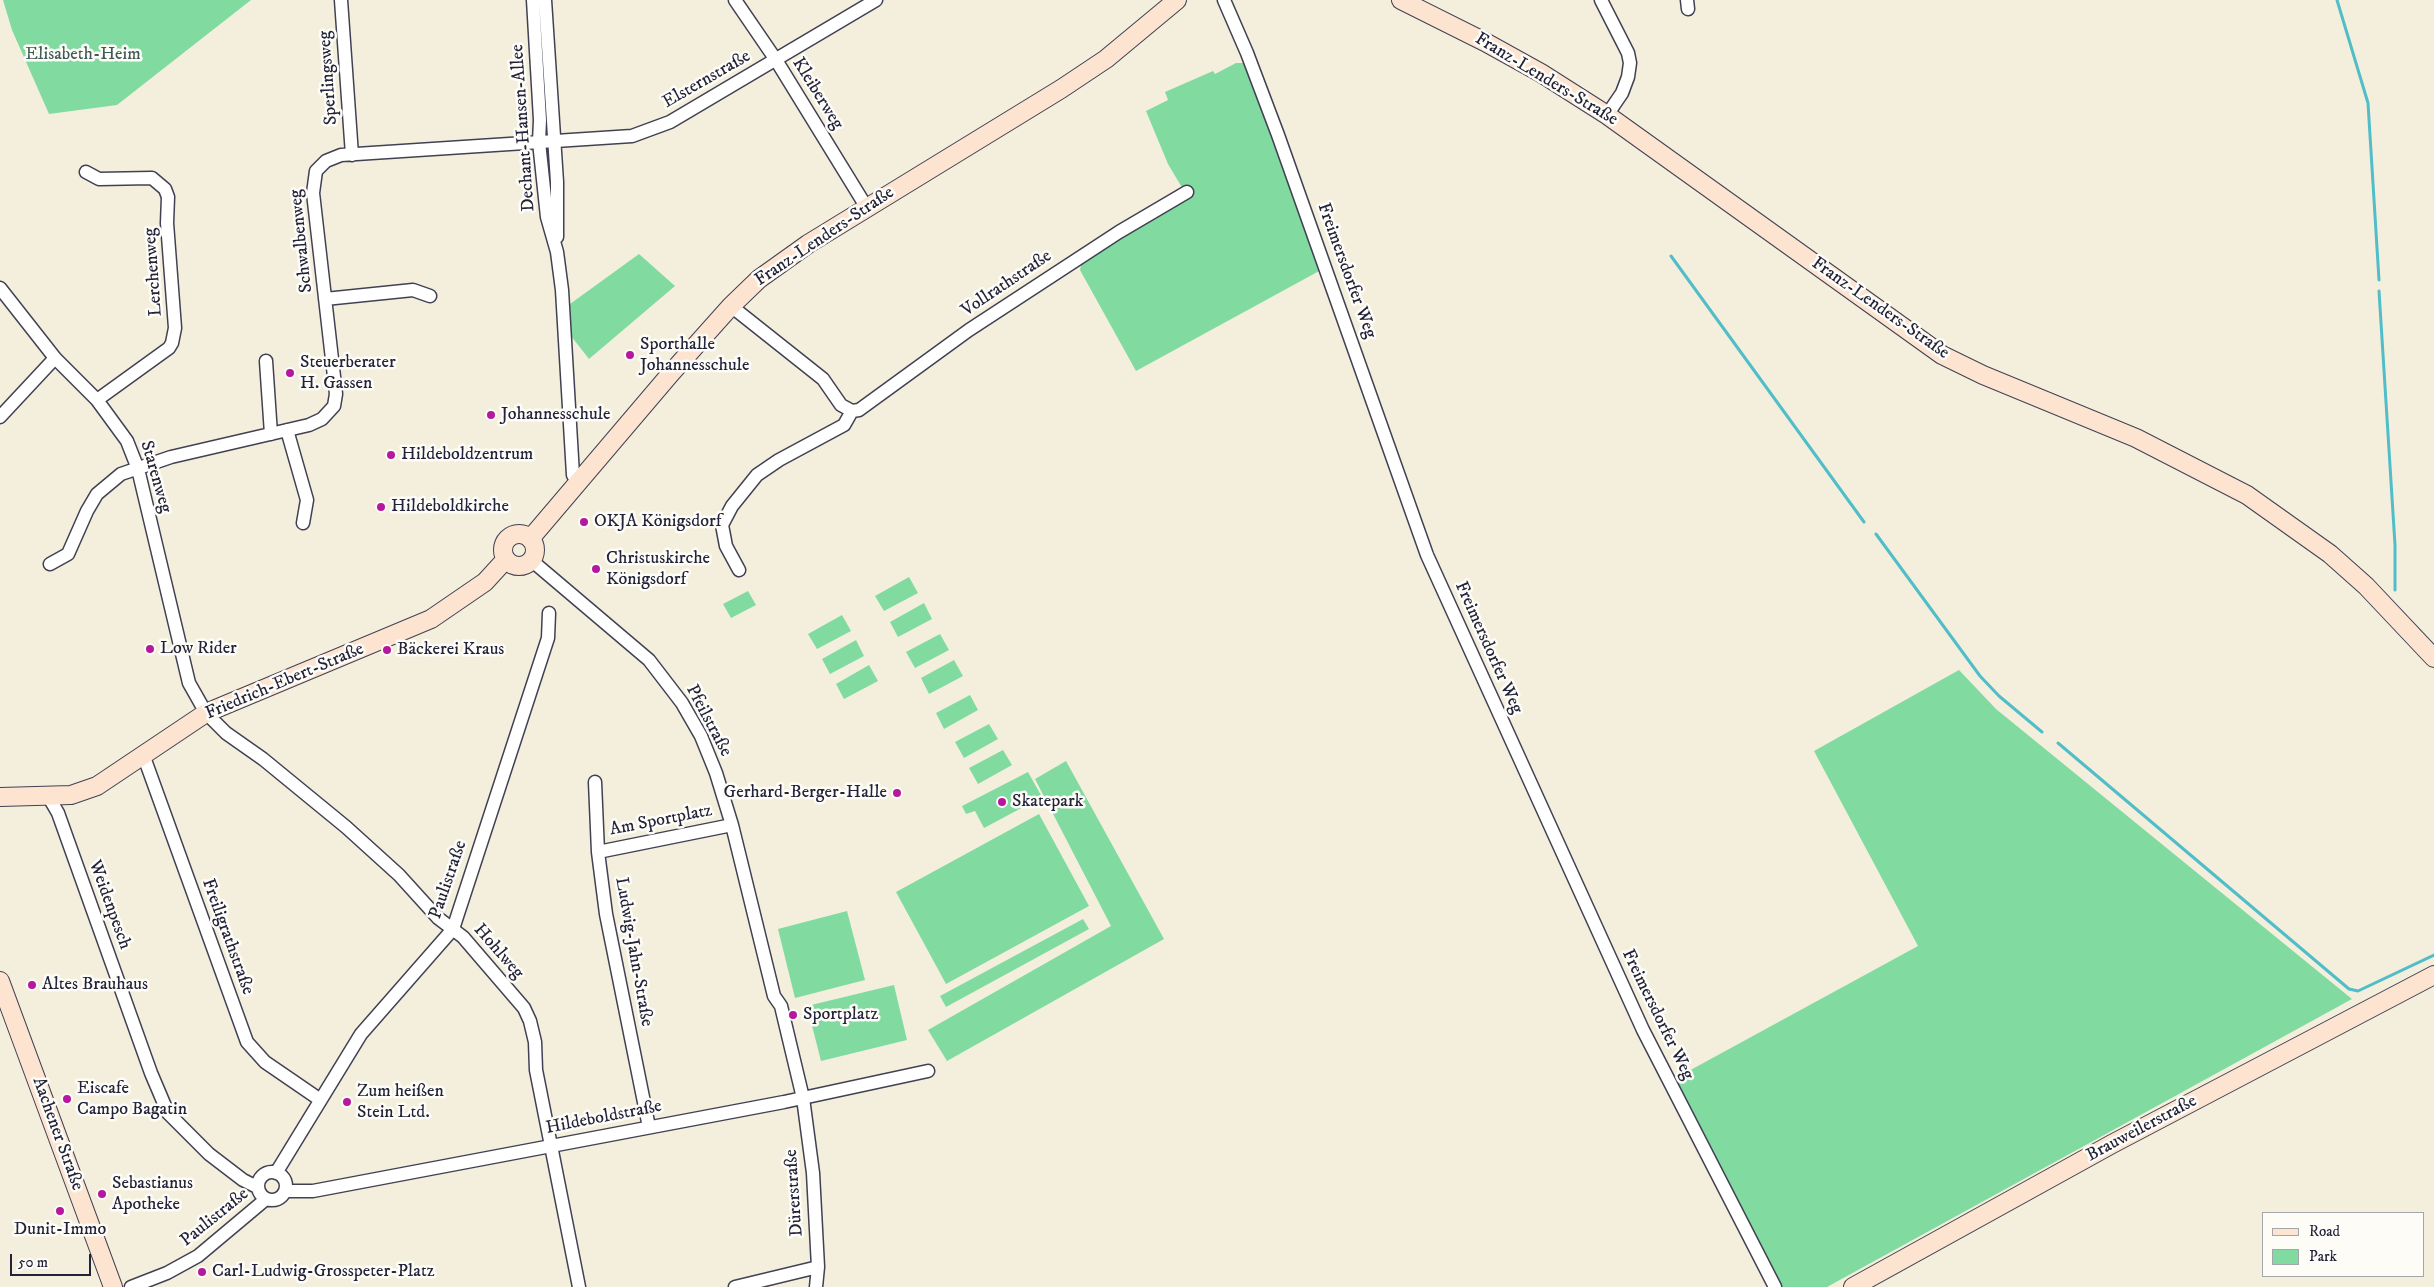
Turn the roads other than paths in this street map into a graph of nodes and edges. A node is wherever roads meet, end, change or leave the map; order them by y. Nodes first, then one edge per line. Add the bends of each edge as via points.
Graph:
1 (341, 0) edge
2 (533, 0) edge
3 (545, 0) edge
4 (735, 0) edge
5 (876, 0) edge
6 (1177, 0) edge
7 (1224, 0) edge
8 (1401, 0) edge
9 (1600, 0) edge
10 (776, 60) junction
11 (1607, 115) junction
12 (554, 141) junction
13 (540, 142) junction
14 (352, 155) junction
15 (86, 172) dead end
16 (1187, 192) dead end
17 (867, 208) junction
18 (557, 252) junction
19 (0, 288) edge
20 (430, 296) dead end
21 (325, 299) junction
22 (731, 306) junction
23 (55, 358) junction
24 (266, 361) dead end
25 (97, 400) junction
26 (852, 411) junction
27 (0, 417) edge
28 (287, 430) junction
29 (271, 434) junction
30 (138, 469) junction
31 (578, 483) junction
32 (303, 523) dead end
33 (530, 539) junction
34 (506, 559) junction
35 (531, 560) junction
36 (50, 564) dead end
37 (739, 570) dead end
38 (549, 613) dead end
39 (2434, 658) edge
40 (206, 713) junction
41 (144, 757) junction
42 (595, 782) dead end
43 (0, 797) edge
44 (51, 797) junction
45 (732, 825) junction
46 (598, 852) junction
47 (453, 929) junction
48 (2434, 975) edge
49 (0, 981) edge
50 (928, 1071) dead end
51 (803, 1098) junction
52 (319, 1099) junction
53 (649, 1127) junction
54 (551, 1145) junction
55 (276, 1173) junction
56 (257, 1187) junction
57 (285, 1191) junction
58 (266, 1200) junction
59 (818, 1267) junction
60 (113, 1287) edge
61 (131, 1287) edge
62 (579, 1287) edge
63 (736, 1287) edge
64 (816, 1287) edge
65 (1775, 1287) edge
66 (1853, 1287) edge

1 - 14 street, Sperlingsweg
2 - 13 street, Dechant-Hansen-Allee
3 - 12 street, Dechant-Hansen-Allee
4 - 10 street, Kleiberweg
5 - 10 street, Elsternstraße
6 - 17 street, Franz-Lenders-Straße via 1106,59
7 - 65 street, Freimersdorfer Weg via 1294,179 1426,555 1635,1013
8 - 11 street, Franz-Lenders-Straße via 1541,73
9 - 11 street via 1630,63 1622,93
10 - 12 street, Elsternstraße via 670,122 654,128 632,136
10 - 17 street, Kleiberweg
11 - 39 street, Franz-Lenders-Straße via 1942,355 1982,375 2136,438 2247,495 2344,567 2398,618
12 - 13 street, Elsternstraße
12 - 18 street, Dechant-Hansen-Allee
13 - 14 street, Schwalbenweg
13 - 18 street, Dechant-Hansen-Allee via 547,217
14 - 21 street, Schwalbenweg via 326,160 313,180
15 - 25 street, Lerchenweg via 99,179 152,178 165,189 175,328 169,348
16 - 26 street, Vollrathstraße via 1065,266 969,330 865,407
17 - 22 street, Franz-Lenders-Straße via 778,265
18 - 31 street, Dechant-Hansen-Allee via 573,475
19 - 23 street, Starenweg
20 - 21 street via 414,290
21 - 28 street, Schwalbenweg via 336,394 334,406 322,419
22 - 26 street via 823,380 841,405
22 - 31 street, Franz-Lenders-Straße
23 - 25 street, Starenweg
23 - 27 street
24 - 29 street
25 - 30 street, Starenweg via 128,441
26 - 37 street, Vollrathstraße via 844,425 757,475 732,506 722,525 726,546
28 - 29 street, Schwalbenweg
28 - 32 street via 307,500
29 - 30 street, Schwalbenweg via 170,457
30 - 36 street, Schwalbenweg via 121,474 97,494 68,554
30 - 40 street, Starenweg via 189,683
31 - 33 street, Franz-Lenders-Straße
33 - 34 street via 521,534 510,536 503,550
33 - 35 street via 534,547
34 - 35 street via 518,566
34 - 40 street, Friedrich-Ebert-Straße via 485,582 432,619
35 - 45 street, Pfeilstraße via 640,651 664,678 701,736
38 - 47 street, Paulistraße via 548,638
40 - 41 street, Friedrich-Ebert-Straße
40 - 47 street, Hohlweg via 226,733 346,827
41 - 44 street, Friedrich-Ebert-Straße via 97,786 71,795
41 - 52 street, Freiligrathstraße via 247,1042 265,1062
42 - 46 street, Ludwig-Jahn-Straße
43 - 44 street, Friedrich-Ebert-Straße
44 - 56 street, Weidenpesch via 168,1112 209,1154
45 - 46 street, Am Sportplatz
45 - 51 street, Pfeilstraße
46 - 53 street, Ludwig-Jahn-Straße via 609,930
47 - 52 street, Paulistraße via 361,1034
47 - 54 street, Hohlweg via 524,1008 530,1021
48 - 66 street, Brauweilerstraße via 2112,1144
49 - 60 street, Aachener Straße
50 - 51 street, Hildeboldstraße
51 - 53 street, Hildeboldstraße
51 - 59 street, Dürerstraße via 813,1173
52 - 55 street, Paulistraße
53 - 54 street, Hildeboldstraße
54 - 57 street, Hildeboldstraße via 313,1191
54 - 62 street, Hohlweg
55 - 56 street, Paulistraße via 263,1175
55 - 57 street via 284,1178
56 - 58 street, Paulistraße
57 - 58 street, Paulistraße via 280,1199
58 - 61 street, Paulistraße via 198,1256
59 - 63 street
59 - 64 street, Dürerstraße

